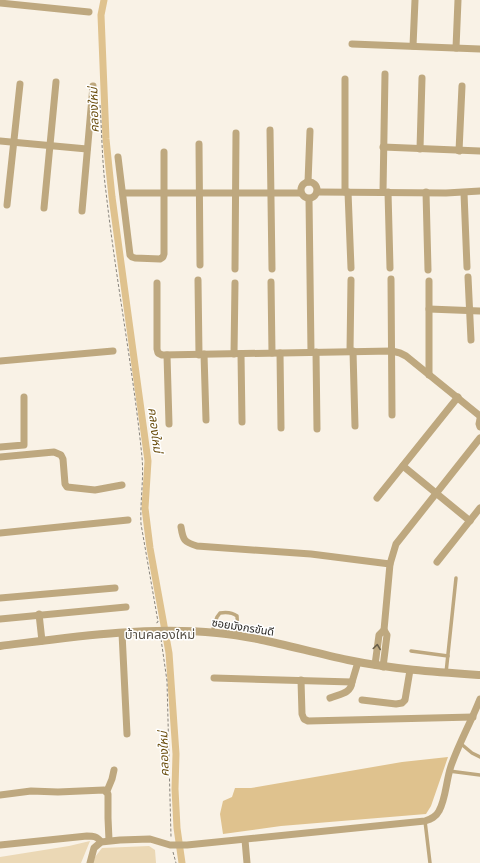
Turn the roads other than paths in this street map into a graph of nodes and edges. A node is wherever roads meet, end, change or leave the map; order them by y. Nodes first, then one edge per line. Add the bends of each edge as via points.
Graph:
1 (415, 0) edge
2 (458, 0) edge
3 (1, 2) edge
4 (90, 12) dead end
5 (352, 44) dead end
6 (413, 46) junction
7 (456, 48) junction
8 (480, 49) edge
9 (385, 74) dead end
10 (422, 78) dead end
11 (345, 79) dead end
12 (56, 82) dead end
13 (20, 84) dead end
14 (93, 86) dead end
15 (462, 86) dead end
16 (270, 130) dead end
17 (310, 131) dead end
18 (236, 133) dead end
19 (0, 141) edge
20 (14, 142) junction
21 (199, 144) dead end
22 (50, 146) junction
23 (383, 147) junction
24 (87, 149) junction
25 (420, 149) junction
26 (459, 151) junction
27 (480, 151) edge
28 (164, 152) dead end
29 (118, 157) dead end
30 (308, 182) junction
31 (480, 191) edge
32 (317, 192) junction
33 (347, 192) junction
34 (385, 192) junction
35 (426, 192) junction
36 (123, 193) junction
37 (165, 193) junction
38 (199, 193) junction
39 (236, 193) junction
40 (270, 193) junction
41 (301, 193) junction
42 (464, 193) junction
43 (309, 199) junction
44 (7, 205) dead end
45 (44, 208) dead end
46 (82, 211) dead end
47 (200, 265) dead end
48 (467, 267) dead end
49 (351, 268) dead end
50 (390, 268) dead end
51 (235, 269) dead end
52 (272, 269) dead end
53 (428, 270) dead end
54 (468, 277) dead end
55 (391, 279) dead end
56 (198, 280) dead end
57 (351, 280) dead end
58 (430, 281) dead end
59 (271, 282) dead end
60 (157, 283) dead end
61 (235, 283) dead end
62 (429, 309) junction
63 (469, 310) junction
64 (480, 311) edge
65 (470, 340) dead end
66 (112, 351) dead end
67 (352, 351) junction
68 (392, 351) junction
69 (314, 352) junction
70 (272, 353) junction
71 (280, 353) junction
72 (237, 354) junction
73 (167, 355) junction
74 (201, 355) junction
75 (0, 361) edge
76 (429, 375) junction
77 (24, 397) dead end
78 (458, 398) junction
79 (392, 414) dead end
80 (480, 416) edge
81 (480, 419) edge
82 (206, 420) dead end
83 (242, 422) dead end
84 (169, 424) dead end
85 (355, 426) dead end
86 (480, 427) edge
87 (281, 428) dead end
88 (317, 429) dead end
89 (480, 438) edge
90 (0, 447) edge
91 (0, 457) edge
92 (403, 466) junction
93 (122, 485) dead end
94 (436, 493) junction
95 (377, 498) dead end
96 (480, 508) edge
97 (128, 520) dead end
98 (470, 521) junction
99 (181, 527) dead end
100 (0, 533) edge
101 (436, 562) dead end
102 (390, 564) junction
103 (456, 578) dead end
104 (115, 588) dead end
105 (0, 598) edge
106 (126, 607) dead end
107 (39, 614) junction
108 (0, 618) edge
109 (122, 633) junction
110 (212, 633) junction
111 (238, 636) junction
112 (42, 641) junction
113 (0, 646) edge
114 (411, 651) dead end
115 (448, 656) junction
116 (358, 662) junction
117 (379, 666) junction
118 (410, 670) junction
119 (446, 673) junction
120 (480, 675) edge
121 (214, 678) dead end
122 (301, 680) junction
123 (352, 682) junction
124 (330, 698) dead end
125 (480, 699) edge
126 (362, 700) dead end
127 (473, 717) junction
128 (127, 734) dead end
129 (460, 743) junction
130 (480, 757) edge
131 (114, 770) dead end
132 (450, 771) junction
133 (480, 774) edge
134 (107, 791) junction
135 (0, 795) edge
136 (425, 821) junction
137 (109, 840) junction
138 (245, 840) junction
139 (101, 842) junction
140 (0, 846) edge
141 (90, 863) edge
142 (247, 863) edge
143 (430, 863) edge

1 - 6 street
2 - 7 street
3 - 4 street
5 - 6 street
6 - 7 street
7 - 8 street
9 - 23 street
10 - 25 street
11 - 33 street
12 - 22 street
13 - 20 street
14 - 24 street
15 - 26 street
16 - 40 street
17 - 30 street
18 - 39 street
19 - 20 street
20 - 22 street
20 - 44 street
21 - 38 street
22 - 24 street
22 - 45 street
23 - 25 street
23 - 34 street
24 - 46 street
25 - 26 street
26 - 27 street
28 - 37 street
29 - 36 street
30 - 32 street via 315,185
30 - 41 street via 302,187
31 - 42 street
32 - 33 street
32 - 43 street
33 - 34 street
33 - 49 street
34 - 35 street
34 - 50 street
35 - 42 street
35 - 53 street
36 - 37 street
36 - 37 street via 132,257 160,260 164,254
37 - 38 street
38 - 39 street
38 - 47 street
39 - 40 street
39 - 51 street
40 - 41 street
40 - 52 street
41 - 43 street
42 - 48 street
43 - 69 street
54 - 63 street
55 - 68 street
56 - 74 street
57 - 67 street
58 - 62 street
59 - 70 street
60 - 73 street via 157,349 158,353
61 - 72 street
62 - 63 street
62 - 76 street
63 - 64 street
63 - 65 street
66 - 75 street
67 - 68 street
67 - 69 street
67 - 85 street
68 - 76 street via 406,356
68 - 79 street
69 - 71 street
69 - 88 street
70 - 71 street
70 - 72 street
71 - 87 street
72 - 74 street
72 - 83 street
73 - 74 street
73 - 84 street
74 - 82 street
76 - 78 street
77 - 90 street via 24,445
78 - 80 street
78 - 92 street
81 - 86 street
89 - 94 street
91 - 93 street via 54,452 64,459 67,487 94,490
92 - 94 street
92 - 95 street
94 - 98 street
94 - 102 street via 396,544
96 - 98 street
97 - 100 street
98 - 101 street
99 - 102 street via 184,539 197,546 311,554
102 - 117 street via 384,630 379,636
103 - 115 lane
104 - 105 street
106 - 107 street
107 - 108 street
107 - 112 street
109 - 110 street, ซอยมังกรขันดี
109 - 112 street, ซอยมังกรขันดี
109 - 128 street
110 - 111 street, ซอยมังกรขันดี
110 - 111 lane via 217,617 224,612 237,616
111 - 116 street, ซอยมังกรขันดี
112 - 113 street, ซอยมังกรขันดี
114 - 115 lane
115 - 119 lane
116 - 117 street, ซอยมังกรขันดี
116 - 123 street
117 - 118 street, ซอยมังกรขันดี
118 - 119 street, ซอยมังกรขันดี
118 - 126 street via 405,700 402,703
119 - 120 street, ซอยมังกรขันดี
121 - 122 street
122 - 123 street
122 - 127 street via 302,714 308,721
123 - 124 street via 348,692
125 - 127 street
127 - 129 street
129 - 130 lane via 472,754
129 - 132 street
131 - 134 street
132 - 133 lane
132 - 136 street via 440,809 432,818
134 - 135 street via 31,791
134 - 137 street
136 - 138 street
136 - 143 lane
137 - 138 street via 150,839 187,845
137 - 139 street
138 - 142 street
139 - 140 street via 99,838 87,836
139 - 141 street via 94,848

